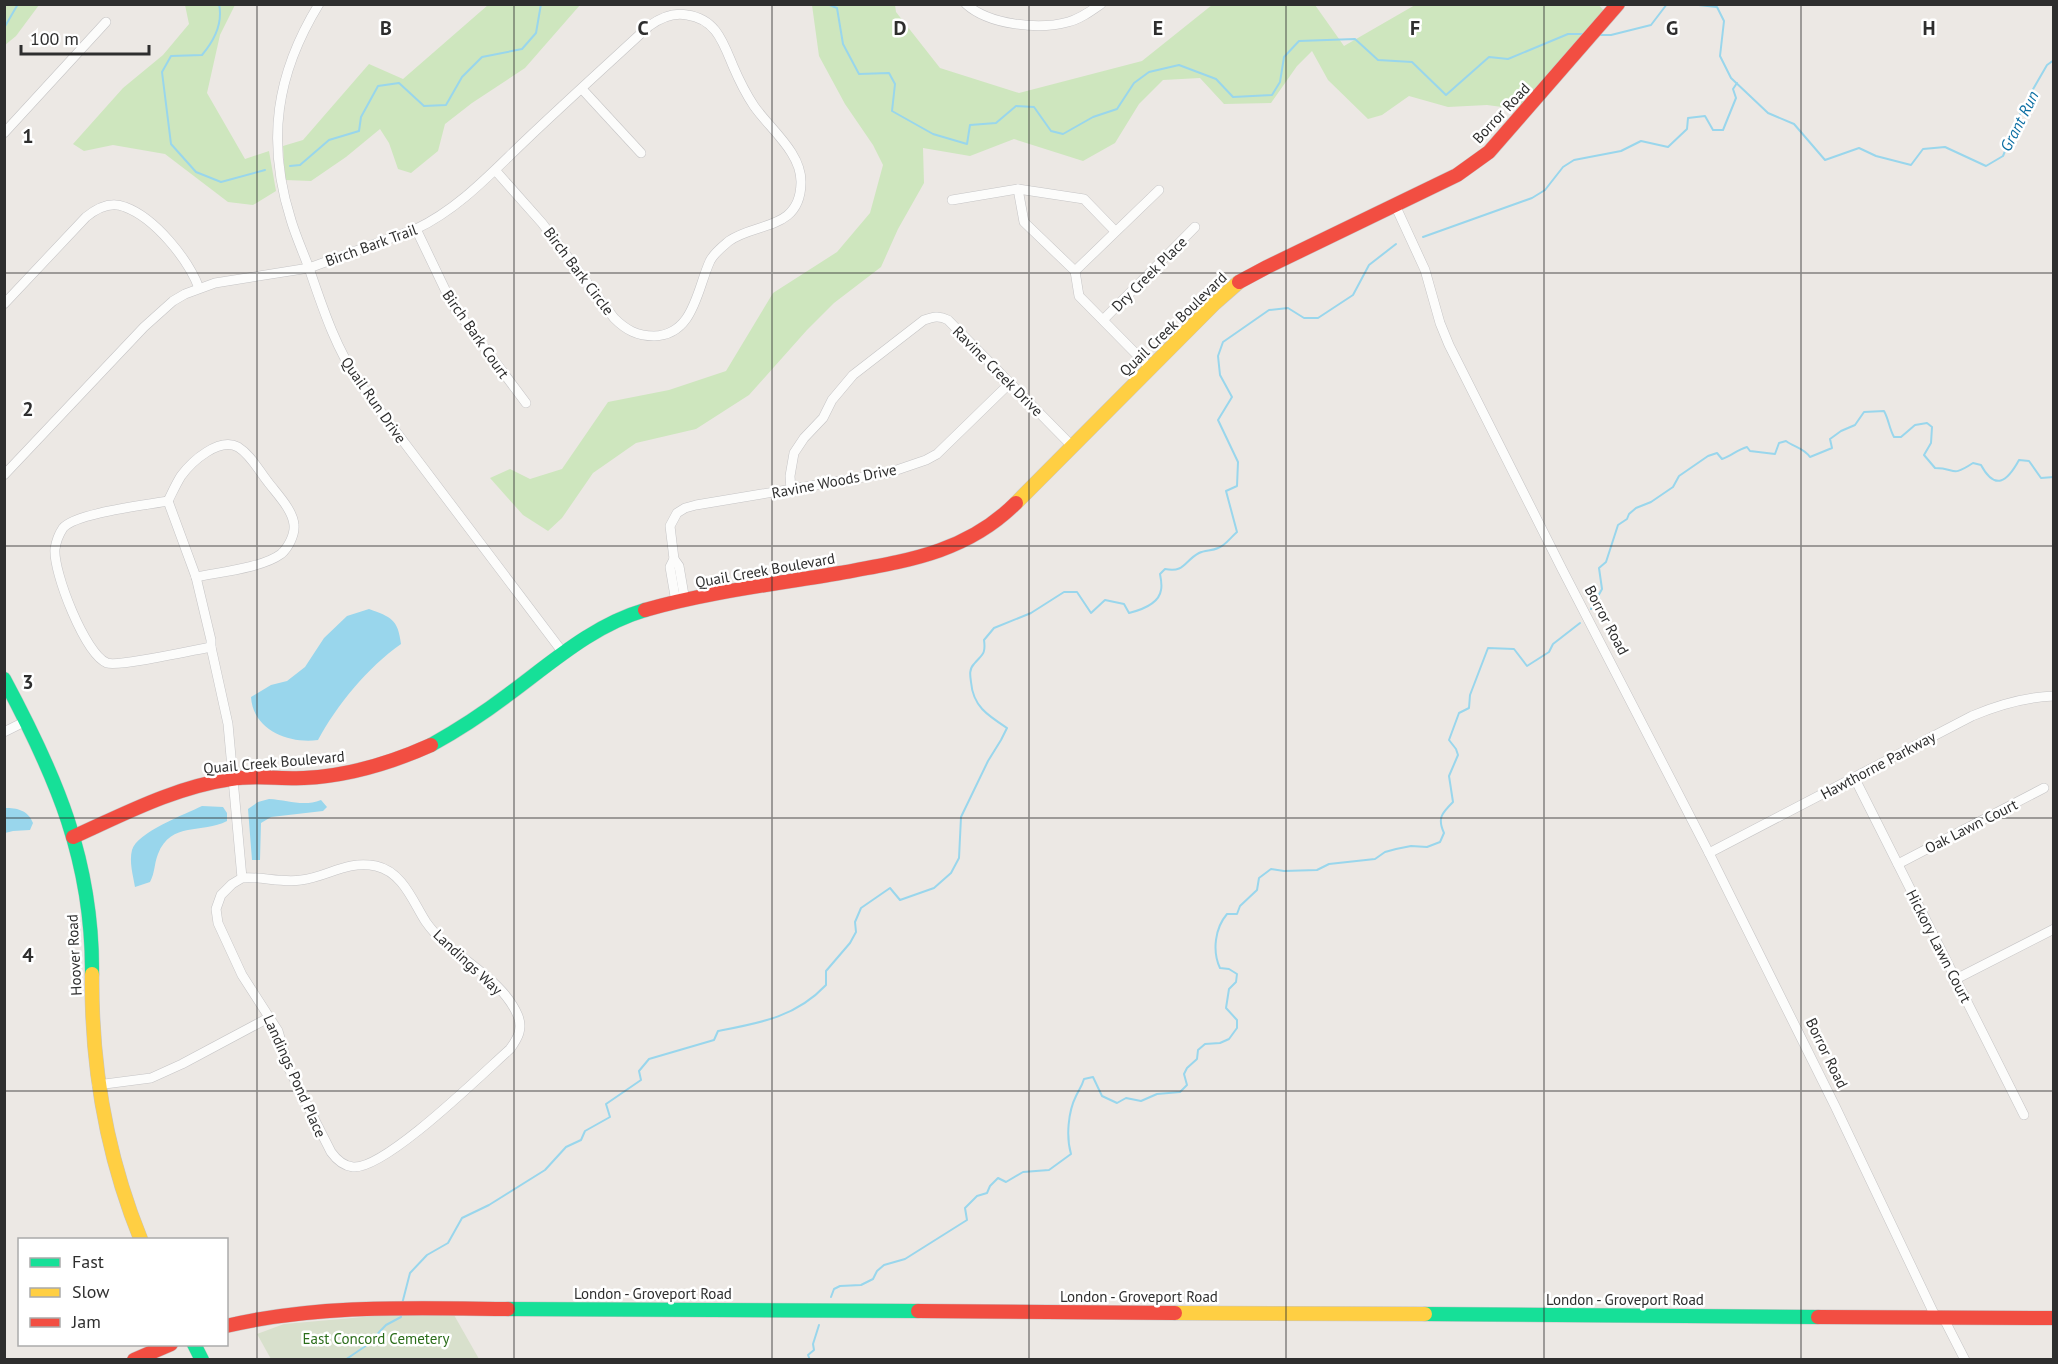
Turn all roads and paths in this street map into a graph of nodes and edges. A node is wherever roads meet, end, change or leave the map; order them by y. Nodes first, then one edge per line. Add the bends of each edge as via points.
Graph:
1 (319, 4) edge
2 (966, 4) edge
3 (1101, 4) edge
4 (1618, 4) edge
5 (106, 22) dead end
6 (725, 46) joint
7 (582, 89) junction
8 (4, 132) edge
9 (641, 153) dead end
10 (495, 170) junction
11 (1018, 189) junction
12 (1159, 190) dead end
13 (952, 200) dead end
14 (1395, 205) junction
15 (1195, 227) dead end
16 (416, 229) junction
17 (1115, 231) junction
18 (309, 268) junction
19 (1075, 271) junction
20 (199, 288) junction
21 (4, 304) edge
22 (1103, 320) junction
23 (1150, 368) junction
24 (1010, 383) junction
25 (526, 403) dead end
26 (1072, 446) junction
27 (4, 475) edge
28 (791, 490) junction
29 (168, 501) junction
30 (196, 577) junction
31 (680, 602) junction
32 (211, 647) junction
33 (564, 654) junction
34 (4, 679) edge
35 (2054, 696) edge
36 (26, 721) junction
37 (4, 732) edge
38 (1854, 777) junction
39 (233, 778) junction
40 (2044, 788) dead end
41 (73, 837) junction
42 (1709, 853) junction
43 (1898, 864) junction
44 (242, 878) junction
45 (2054, 929) edge
46 (1956, 979) junction
47 (270, 1017) junction
48 (97, 1085) junction
49 (2024, 1115) dead end
50 (354, 1167) joint
51 (141, 1238) edge
52 (1940, 1318) junction
53 (2054, 1318) edge
54 (228, 1326) edge
55 (166, 1346) edge
56 (134, 1359) edge
57 (1965, 1359) edge

1 - 18 street, Quail Run Drive via 304,29 284,82 277,130 284,196
2 - 3 street via 1002,21 1047,26 1070,22
4 - 14 main road, Borror Road via 1489,152 1457,174
5 - 8 street
6 - 7 street, Birch Bark Trail via 706,21 683,14 670,15 649,26
6 - 10 street, Birch Bark Circle via 754,106 795,158 800,171 799,195 794,207 775,224 744,232 720,248 711,259 689,315 671,331 646,336 623,327
7 - 9 street
7 - 10 street, Birch Bark Trail
10 - 16 street, Birch Bark Trail via 451,209
11 - 13 street
11 - 17 street via 1084,198
11 - 19 street via 1024,222
12 - 17 street
14 - 23 main road, Quail Creek Boulevard via 1240,282
14 - 42 street, Borror Road via 1425,270 1449,345
15 - 22 street, Dry Creek Place
16 - 18 street, Birch Bark Trail
16 - 25 street, Birch Bark Court via 452,304
17 - 19 street
18 - 20 street, Birch Bark Trail
18 - 33 street, Quail Run Drive via 343,359
19 - 22 street via 1078,296
20 - 21 street via 172,244 141,215 113,205 86,217
20 - 27 street, Birch Bark Trail via 172,302 144,327
22 - 23 street
23 - 26 main road, Quail Creek Boulevard
24 - 26 street, Ravine Creek Drive
24 - 28 street, Ravine Woods Drive via 938,454 926,460 888,473
24 - 28 street, Ravine Creek Drive via 948,320 934,316 924,320 853,375 832,400 823,418 794,453
26 - 31 main road, Quail Creek Boulevard via 1004,515 968,540 940,552
28 - 31 street, Ravine Woods Drive via 685,508 677,513 670,526 674,559 679,566
29 - 30 street
29 - 30 street via 185,472 216,446 227,444 245,452 280,498 294,524 294,533 281,554
29 - 32 street via 89,516 71,521 63,528 55,551 66,598 93,652 106,663
30 - 32 street
31 - 33 main road, Quail Creek Boulevard via 612,623
32 - 39 street via 228,724
33 - 39 main road, Quail Creek Boulevard via 453,734 401,758 335,775
34 - 36 main road, Hoover Road
35 - 38 street, Hawthorne Parkway via 1990,708
36 - 37 street
36 - 41 main road, Hoover Road via 53,776
38 - 42 street, Hawthorne Parkway
38 - 43 street, Hickory Lawn Court
39 - 41 main road, Quail Creek Boulevard via 172,793
39 - 44 street
40 - 43 street, Oak Lawn Court
41 - 48 main road, Hoover Road via 90,919
42 - 52 street, Borror Road
43 - 46 street, Hickory Lawn Court
44 - 47 street, Landings Pond Place via 221,895 216,909 218,923 242,975
44 - 50 street, Landings Way via 298,881 357,864 377,866 408,890 431,928 507,998 517,1015 520,1033 510,1049 392,1150 371,1163
45 - 46 street
46 - 49 street, Hickory Lawn Court
47 - 48 street via 151,1078
47 - 50 street, Landings Pond Place via 289,1069 326,1144 339,1161
48 - 51 main road, Hoover Road via 109,1149
52 - 53 main road, London - Groveport Road
52 - 54 main road, London - Groveport Road via 403,1308 296,1313
52 - 57 street, Borror Road
55 - 56 main road

